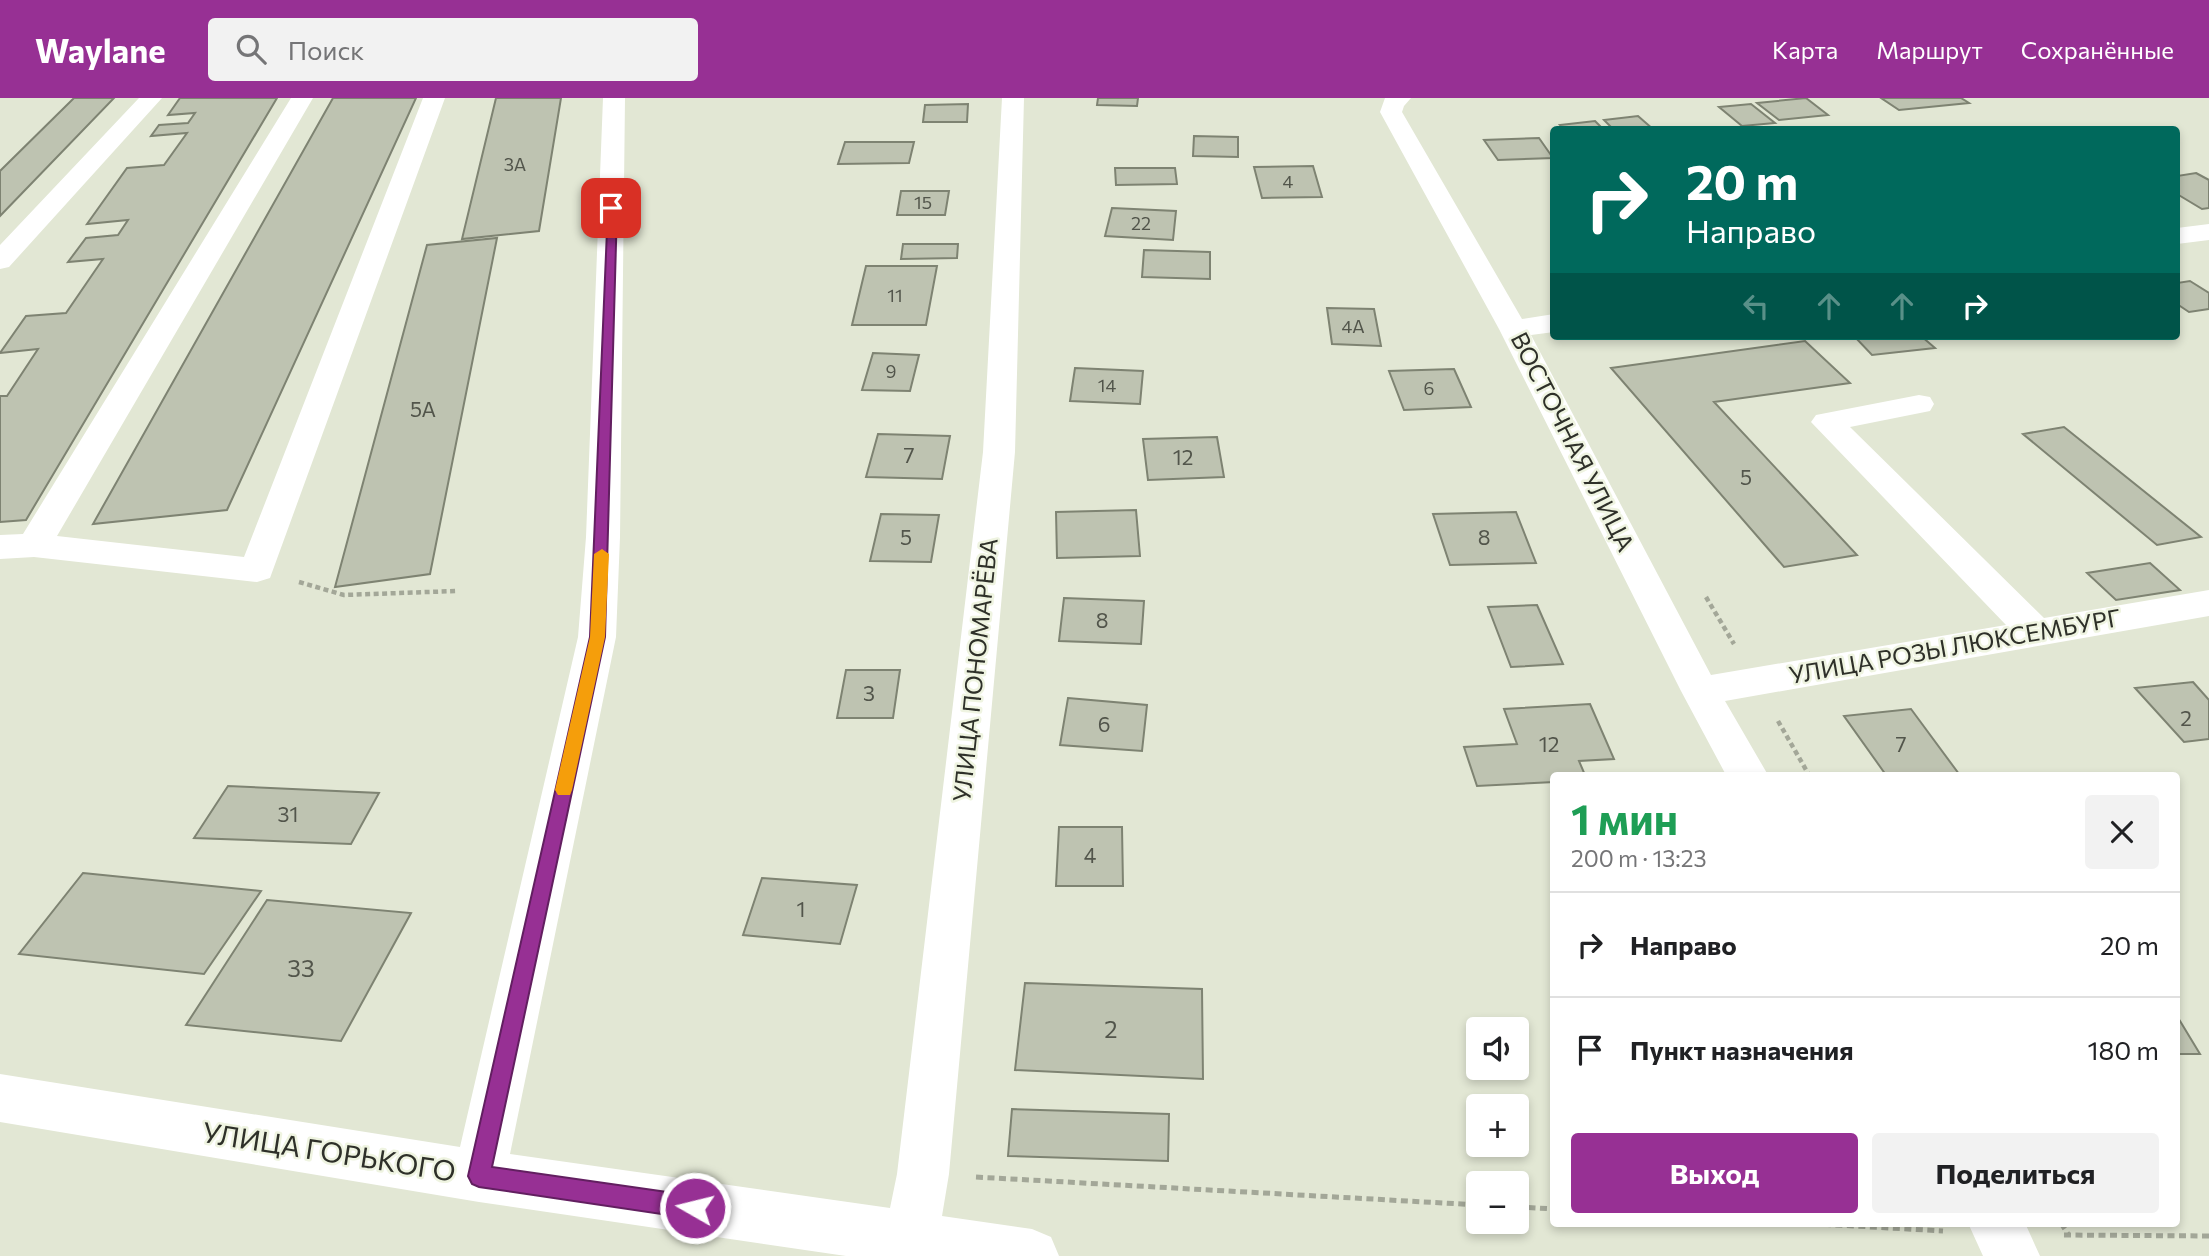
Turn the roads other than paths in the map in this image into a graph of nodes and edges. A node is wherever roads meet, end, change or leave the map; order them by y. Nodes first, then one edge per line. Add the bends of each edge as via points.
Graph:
1 (151, 98) edge
2 (302, 98) edge
3 (434, 98) edge
4 (614, 98) edge
5 (1013, 98) edge
6 (1396, 105) edge
7 (2209, 232) edge
8 (2180, 236) edge
9 (0, 261) edge
10 (1550, 323) edge
11 (1513, 328) junction
12 (1919, 404) dead end
13 (34, 545) junction
14 (0, 547) edge
15 (2209, 603) edge
16 (2036, 633) junction
17 (1700, 691) junction
18 (1745, 772) edge
19 (0, 1098) edge
20 (479, 1176) junction
21 (1997, 1227) edge
22 (911, 1239) junction
23 (969, 1252) edge
24 (1032, 1256) edge
25 (2013, 1256) edge

1 - 9 street
2 - 13 street
3 - 13 street via 257,570
4 - 20 street via 597,637
5 - 22 street, УЛИЦА ПОНОМАРЁВА via 999,453 923,1174
6 - 11 street, ВОСТОЧНАЯ УЛИЦА
7 - 8 street
10 - 11 street
11 - 17 street, ВОСТОЧНАЯ УЛИЦА
12 - 16 street via 1827,422
13 - 14 street
15 - 16 street, УЛИЦА РОЗЫ ЛЮКСЕМБУРГ
16 - 17 street, УЛИЦА РОЗЫ ЛЮКСЕМБУРГ
17 - 18 street, ВОСТОЧНАЯ УЛИЦА
19 - 20 street, УЛИЦА ГОРЬКОГО
20 - 22 street, УЛИЦА ГОРЬКОГО
21 - 25 street
22 - 23 street, УЛИЦА ГОРЬКОГО
23 - 24 street, УЛИЦА ГОРЬКОГО

